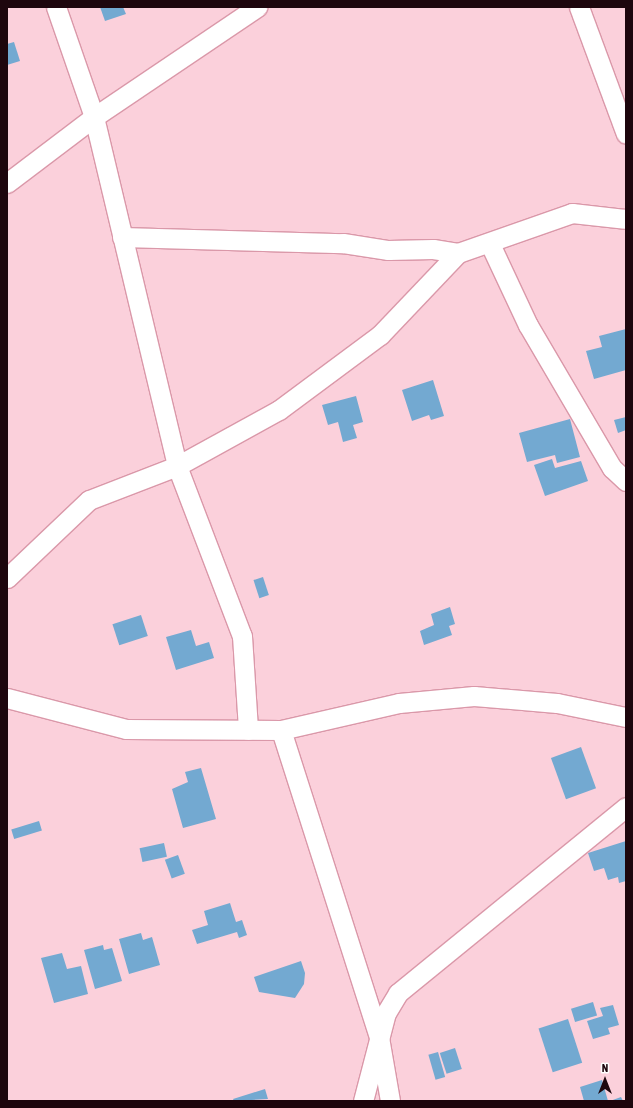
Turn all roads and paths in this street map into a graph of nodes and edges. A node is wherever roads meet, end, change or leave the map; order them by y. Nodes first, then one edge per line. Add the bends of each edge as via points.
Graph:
1 (56, 7) edge
2 (257, 7) edge
3 (579, 7) edge
4 (94, 118) junction
5 (626, 134) edge
6 (7, 183) edge
7 (626, 219) edge
8 (122, 237) junction
9 (490, 244) junction
10 (458, 254) junction
11 (177, 466) junction
12 (626, 481) edge
13 (7, 578) edge
14 (7, 698) edge
15 (626, 716) edge
16 (248, 730) junction
17 (281, 730) junction
18 (626, 807) edge
19 (379, 1037) junction
20 (363, 1101) edge
21 (390, 1101) edge

1 - 4 street
2 - 4 street
3 - 5 street
4 - 6 street
4 - 8 street
7 - 9 street via 572,213
8 - 10 street via 343,243 388,250 432,249
8 - 11 street
9 - 10 street
9 - 12 street via 528,325 612,468
10 - 11 street via 380,335 279,410
11 - 13 street via 90,500
11 - 16 street via 242,636
14 - 16 street via 126,729
15 - 17 street via 557,703 474,696 399,703
16 - 17 street
17 - 19 street
18 - 19 street via 398,993 386,1013
19 - 20 street
19 - 21 street

